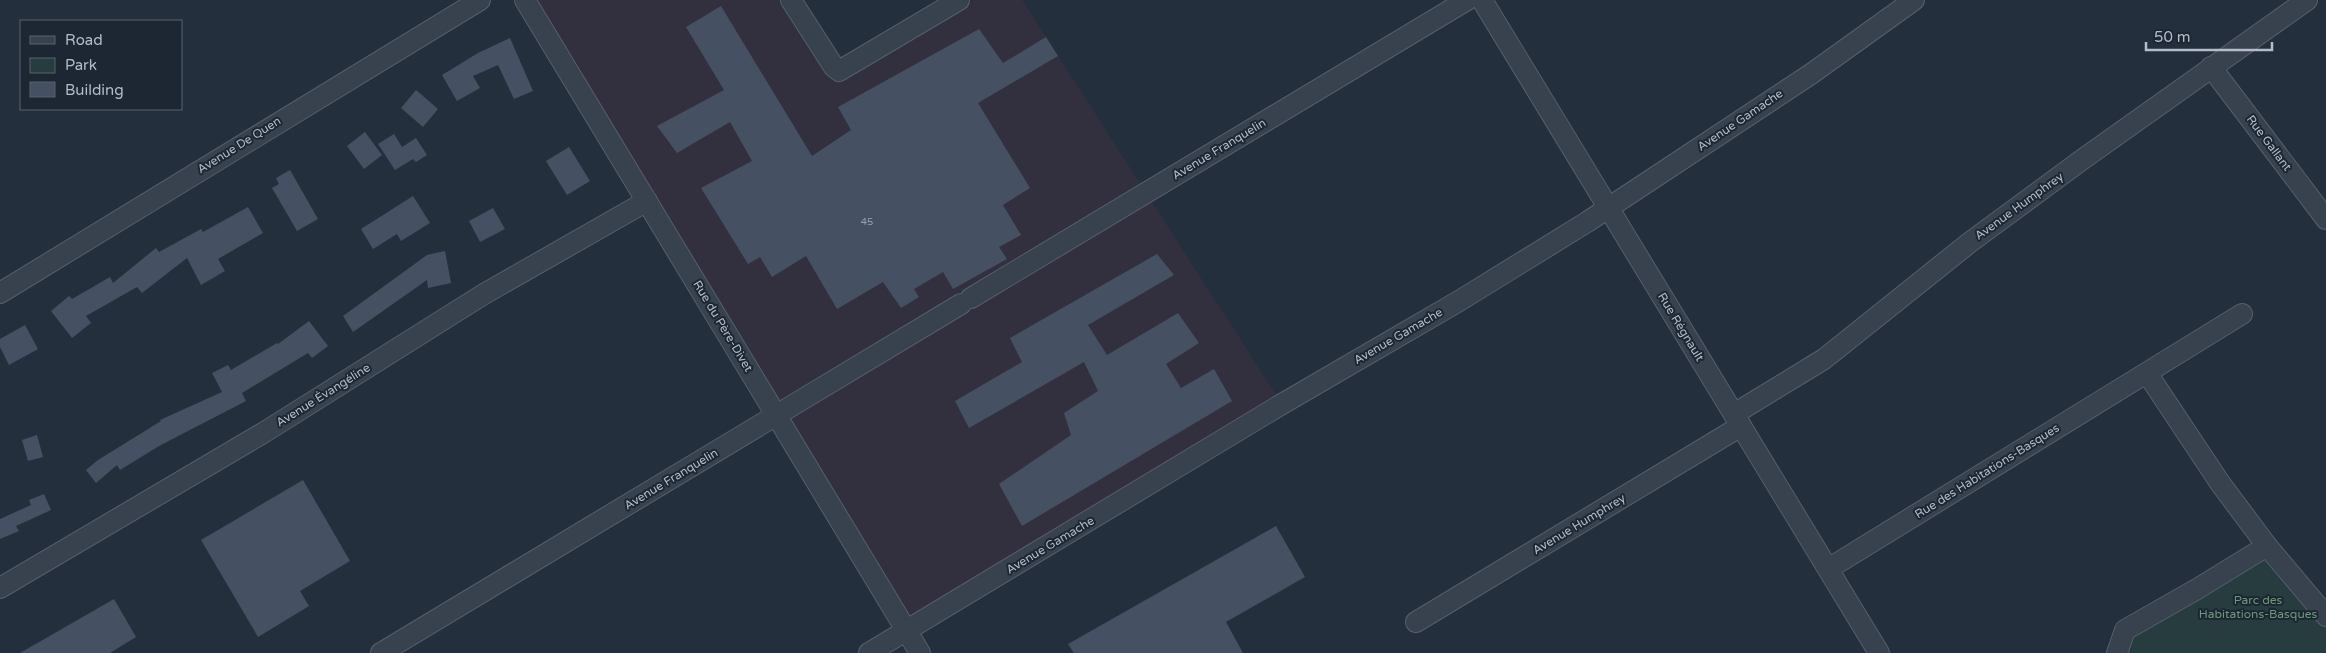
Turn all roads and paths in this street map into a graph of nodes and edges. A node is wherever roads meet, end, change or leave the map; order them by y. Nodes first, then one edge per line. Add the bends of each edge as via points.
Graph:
1 (480, 0) edge
2 (525, 0) edge
3 (791, 0) edge
4 (959, 0) edge
5 (1467, 0) edge
6 (1482, 0) edge
7 (1914, 0) edge
8 (2308, 0) edge
9 (2211, 67) junction
10 (647, 201) junction
11 (1608, 207) junction
12 (2326, 220) edge
13 (0, 293) edge
14 (2242, 314) dead end
15 (2147, 373) junction
16 (776, 416) junction
17 (1737, 420) junction
18 (2267, 546) junction
19 (1828, 569) junction
20 (0, 588) edge
21 (2326, 616) edge
22 (1416, 622) dead end
23 (906, 630) junction
24 (1870, 650) edge
25 (381, 653) edge
26 (868, 653) edge
27 (920, 653) edge
28 (2117, 653) edge

1 - 13 street, Avenue De Quen
2 - 10 street, Rue du Père-Divet
3 - 4 street via 839,70
5 - 16 street, Avenue Franquelin
6 - 11 street, Rue Régnault
7 - 11 street, Avenue Gamache via 1811,74
8 - 9 street, Avenue Humphrey
9 - 12 street, Rue Gallant
9 - 17 street, Avenue Humphrey via 1969,243 1824,359
10 - 16 street, Rue du Père-Divet
10 - 20 street, Avenue Évangéline via 484,294 254,438
11 - 17 street, Rue Régnault
11 - 23 street, Avenue Gamache via 1459,301
14 - 15 street, Rue des Habitations-Basques
15 - 18 street via 2220,483
15 - 19 street, Rue des Habitations-Basques
16 - 23 street, Rue du Père-Divet
16 - 25 street, Avenue Franquelin
17 - 19 street, Rue Régnault
17 - 22 street, Avenue Humphrey
18 - 21 street
18 - 28 street via 2125,630
19 - 24 street, Rue Régnault
23 - 26 street, Avenue Gamache
23 - 27 street, Rue du Père-Divet

